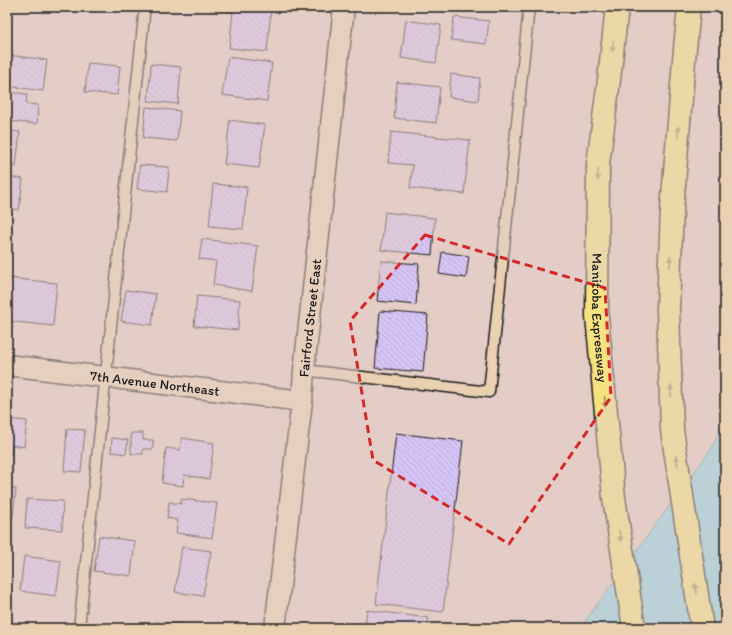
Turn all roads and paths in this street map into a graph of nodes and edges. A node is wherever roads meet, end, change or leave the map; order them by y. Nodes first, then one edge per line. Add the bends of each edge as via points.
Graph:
1 (145, 7) edge
2 (344, 7) edge
3 (529, 7) edge
4 (617, 7) edge
5 (689, 7) edge
6 (7, 365) edge
7 (304, 370) junction
8 (106, 377) junction
9 (302, 401) junction
10 (79, 628) edge
11 (276, 628) edge
12 (634, 628) edge
13 (702, 628) edge

1 - 8 lane
2 - 7 street, Fairford Street East
3 - 7 lane via 489,392
4 -> 12 main road, Manitoba Expressway via 598,164 597,316 614,498
13 -> 5 main road via 672,430 668,309 672,209
6 - 8 street, 7th Avenue Northeast
7 - 9 street, Fairford Street East
8 - 9 street, 7th Avenue Northeast
8 - 10 lane
9 - 11 street, Fairford Street East

